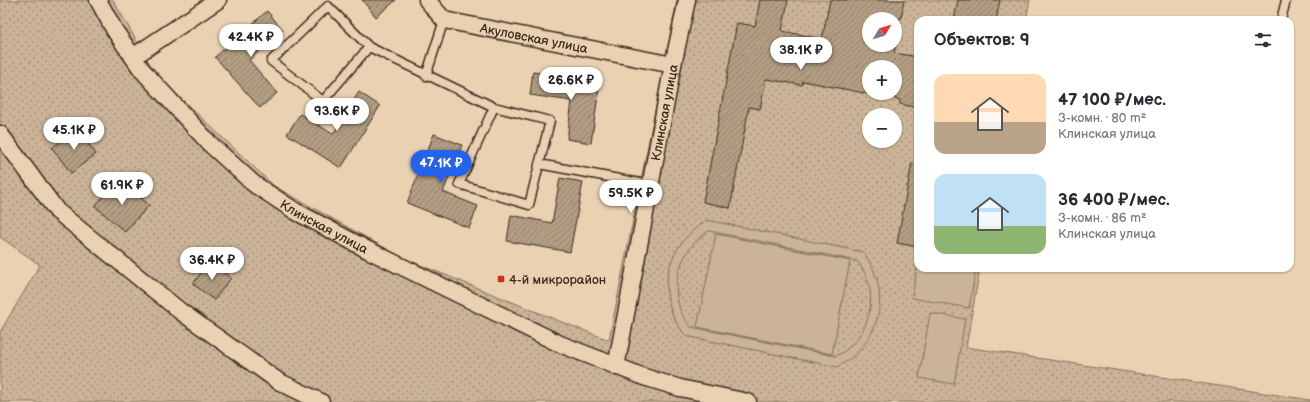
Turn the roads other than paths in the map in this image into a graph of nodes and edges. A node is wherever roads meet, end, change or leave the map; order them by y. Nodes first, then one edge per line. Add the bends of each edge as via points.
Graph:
1 (98, 0) edge
2 (218, 0) edge
3 (427, 0) edge
4 (687, 0) edge
5 (1286, 0) edge
6 (1282, 16) edge
7 (444, 20) junction
8 (369, 47) junction
9 (133, 57) junction
10 (673, 65) junction
11 (426, 76) junction
12 (494, 107) junction
13 (0, 134) edge
14 (539, 164) junction
15 (651, 185) junction
16 (616, 368) junction
17 (321, 402) edge
18 (748, 402) edge

1 - 9 street, Клинская улица
2 - 9 street
3 - 7 street
4 - 10 street, Клинская улица
5 - 6 lane
7 - 10 street, Акуловская улица
7 - 11 lane
8 - 8 lane via 328,6 271,61 323,101
8 - 11 lane
9 - 16 street, Клинская улица via 210,144 254,184 295,211 560,344
10 - 15 street, Клинская улица
11 - 12 lane
12 - 14 lane via 550,120
12 - 14 lane via 459,184 529,205
13 - 17 street via 57,211 180,311 278,381
14 - 15 lane
15 - 16 street, Клинская улица
16 - 18 street, Клинская улица via 680,388

